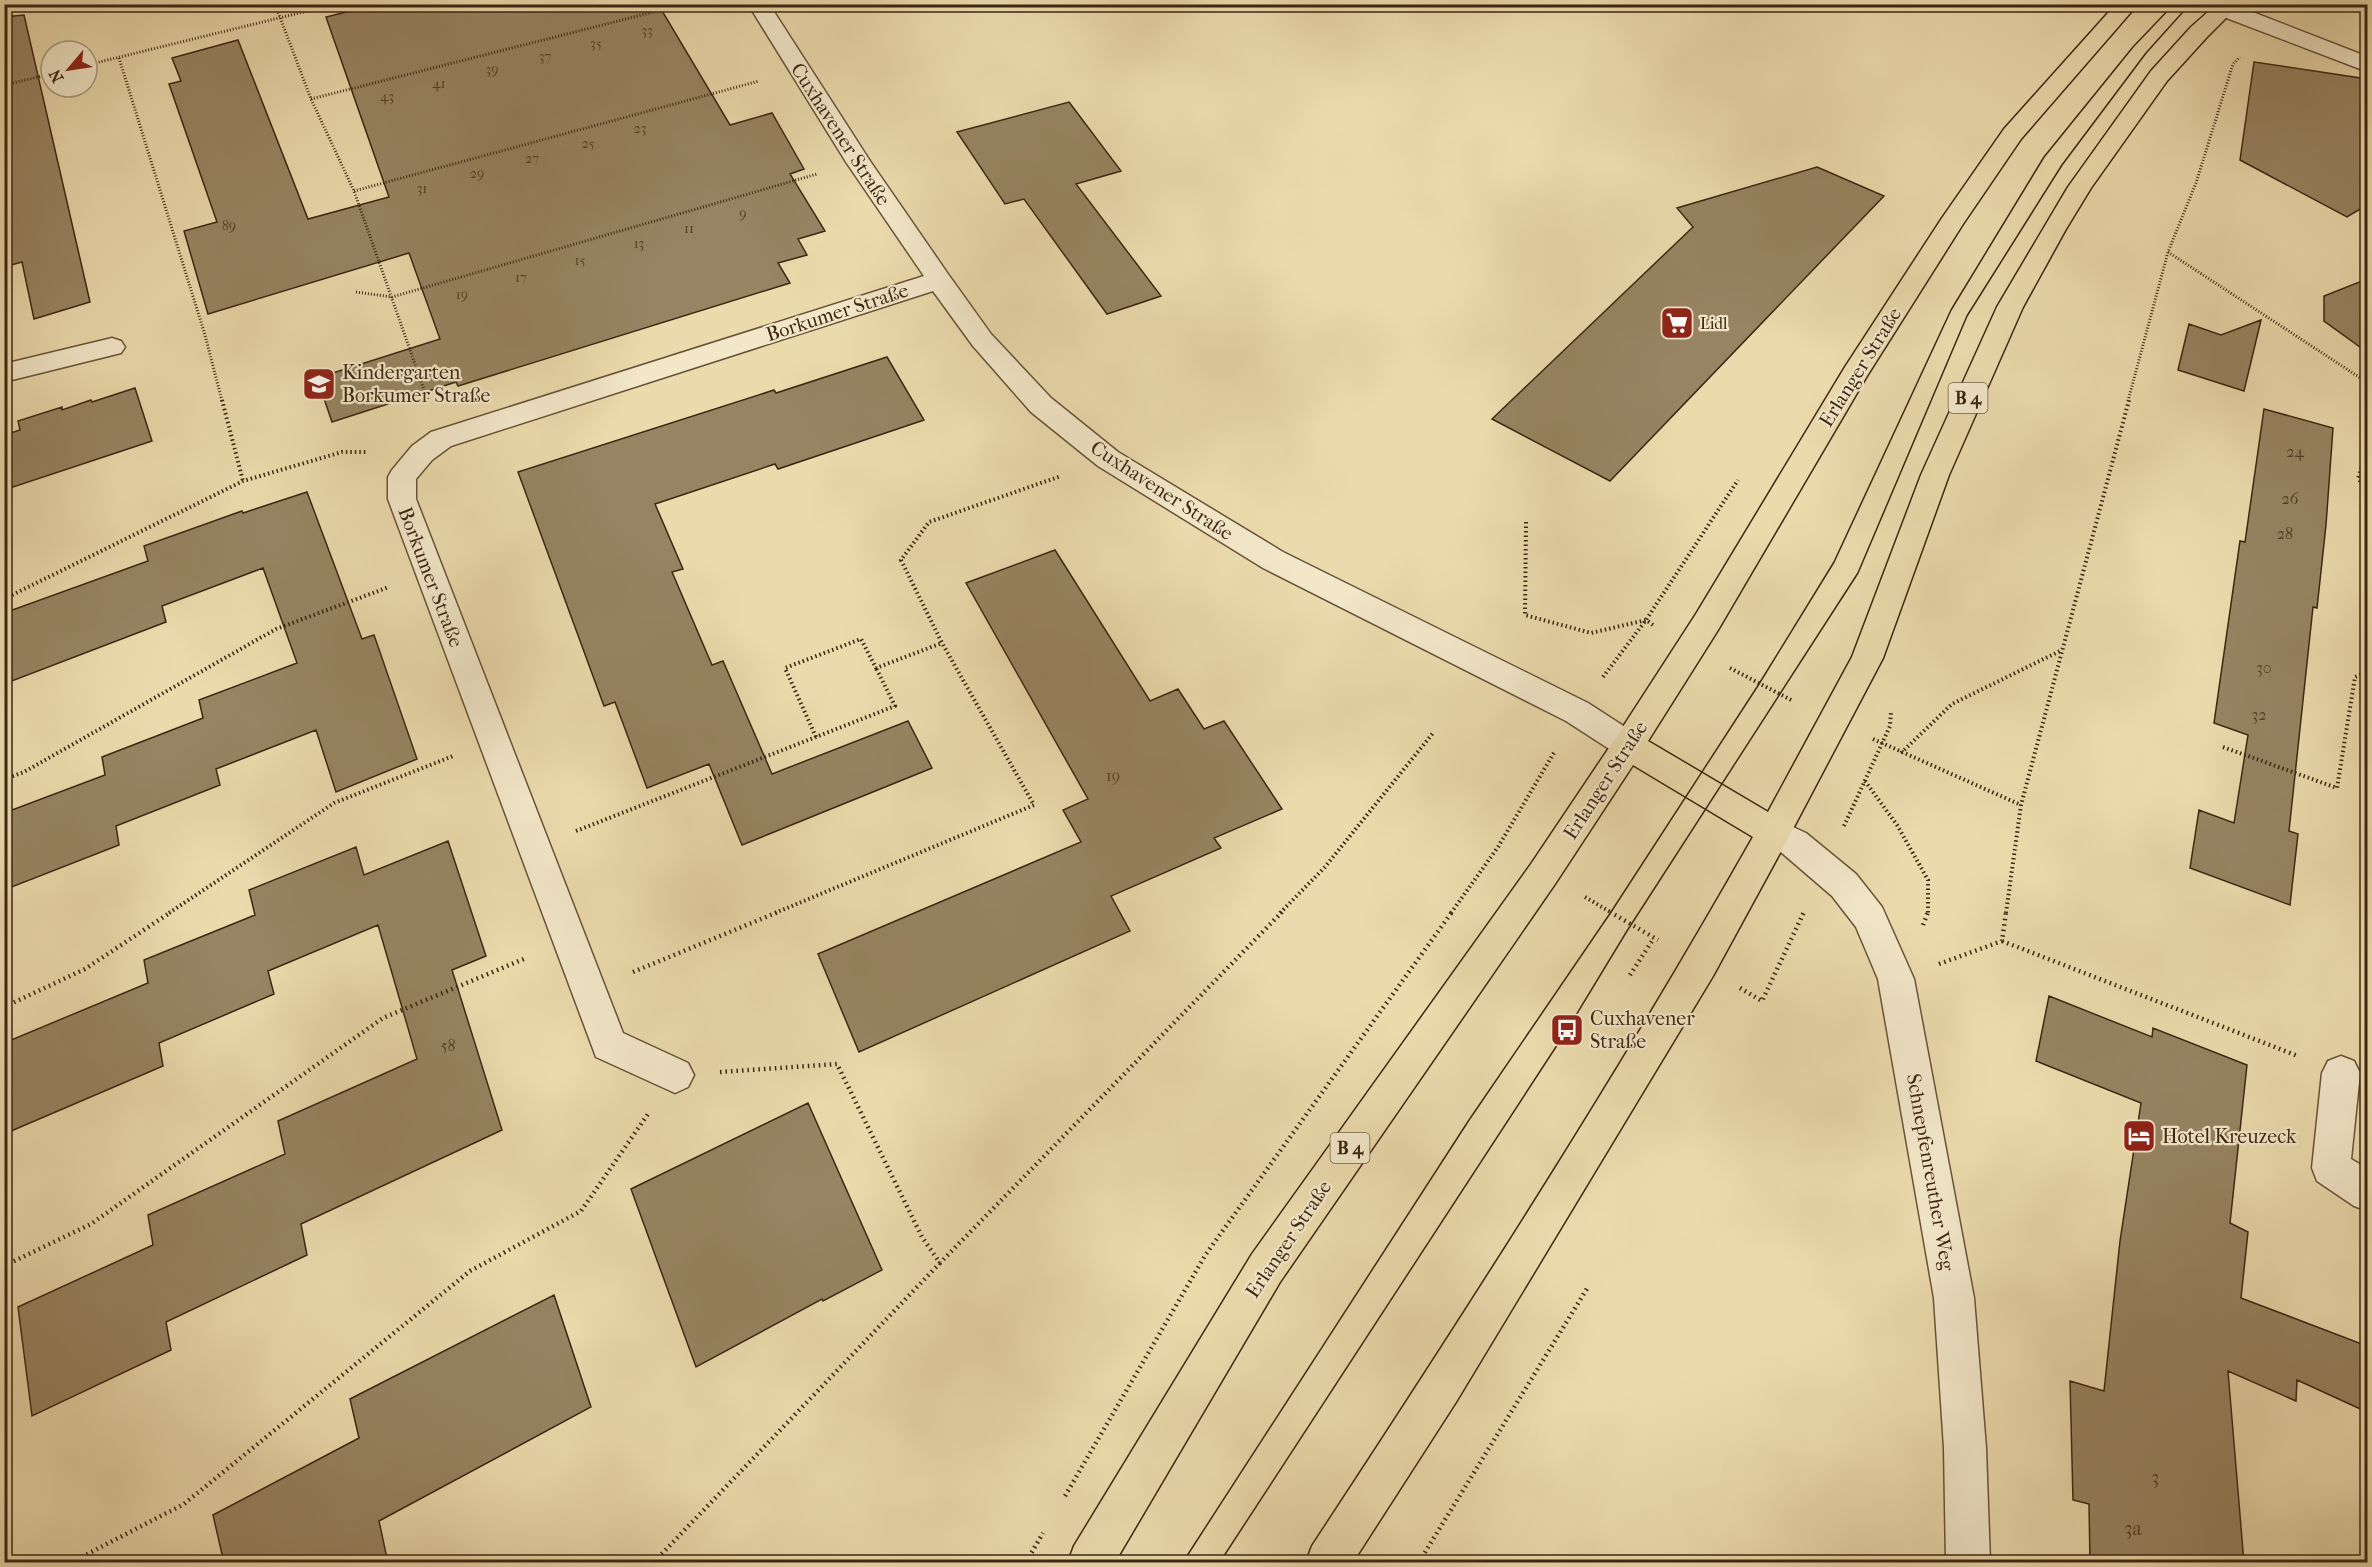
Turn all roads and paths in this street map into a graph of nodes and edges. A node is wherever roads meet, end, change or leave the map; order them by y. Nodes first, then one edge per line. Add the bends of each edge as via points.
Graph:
1 (275, 4) edge
2 (336, 4) edge
3 (686, 4) edge
4 (758, 4) edge
5 (2128, 4) edge
6 (2227, 7) edge
7 (280, 18) junction
8 (2269, 27) junction
9 (119, 58) junction
10 (99, 62) edge
11 (2367, 65) edge
12 (799, 70) junction
13 (39, 77) edge
14 (4, 85) edge
15 (311, 99) junction
16 (858, 162) junction
17 (354, 191) junction
18 (2168, 252) junction
19 (939, 280) junction
20 (356, 292) dead end
21 (392, 297) junction
22 (112, 347) dead end
23 (4, 373) edge
24 (2367, 383) edge
25 (431, 446) junction
26 (2367, 446) edge
27 (1108, 459) junction
28 (1744, 471) dead end
29 (243, 481) junction
30 (2367, 488) edge
31 (1526, 522) dead end
32 (429, 573) junction
33 (4, 599) edge
34 (1646, 620) junction
35 (942, 643) junction
36 (1691, 647) junction
37 (2061, 650) junction
38 (876, 668) junction
39 (2367, 671) edge
40 (1893, 704) dead end
41 (1577, 712) junction
42 (1834, 721) junction
43 (1433, 733) dead end
44 (816, 737) junction
45 (493, 741) junction
46 (1882, 743) junction
47 (1628, 745) junction
48 (2223, 747) dead end
49 (1901, 753) junction
50 (4, 779) edge
51 (1865, 781) junction
52 (2021, 805) junction
53 (1774, 832) junction
54 (1498, 847) junction
55 (533, 848) junction
56 (1825, 867) junction
57 (1544, 874) junction
58 (1654, 938) junction
59 (568, 940) junction
60 (2002, 941) junction
61 (1700, 964) junction
62 (1630, 975) dead end
63 (1896, 980) junction
64 (588, 991) junction
65 (4, 1007) edge
66 (2341, 1073) joint
67 (675, 1075) junction
68 (2367, 1192) edge
69 (940, 1263) junction
70 (4, 1266) edge
71 (1588, 1287) dead end
72 (1062, 1501) dead end
73 (1044, 1532) dead end
74 (72, 1563) edge
75 (654, 1563) edge
76 (1026, 1563) edge
77 (1090, 1563) edge
78 (1328, 1563) edge
79 (1419, 1563) edge
80 (1968, 1563) edge

1 - 7 path
2 - 7 path
3 - 15 path
4 - 12 street, Cuxhavener Straße
5 - 36 main road, Erlanger Straße / B 4 via 2012,134 1983,174 1855,373
6 - 8 street
6 - 42 main road, B 4 via 2184,48 2137,105 2080,187 2010,307 1935,475 1867,658
7 - 9 path
7 - 15 path
8 - 11 street
8 - 18 path via 2233,64 2196,183
9 - 10 path
9 - 29 path via 205,335
12 - 16 street, Cuxhavener Straße
12 - 17 path
13 - 14 path
15 - 17 path
16 - 19 street, Cuxhavener Straße
16 - 21 path
17 - 21 path
18 - 24 path
18 - 37 path
19 - 25 street, Borkumer Straße
19 - 27 street, Cuxhavener Straße via 982,340 1041,405
20 - 21 path
21 - 25 path
22 - 23 street
25 - 29 path via 342,452
25 - 32 street, Borkumer Straße via 402,477 402,499
26 - 30 path via 2358,479
27 - 35 path via 928,522 901,560
27 - 41 street, Cuxhavener Straße via 1273,560
28 - 34 path
29 - 33 path
31 - 34 path via 1525,615 1592,633
32 - 45 street, Borkumer Straße
32 - 50 path via 276,629 24,772
34 - 36 path
34 - 41 path
35 - 38 path
35 - 64 path via 1034,805
36 - 42 path
36 - 47 main road, Erlanger Straße / B 4
37 - 49 path via 1952,704
37 - 52 path
38 - 44 path via 895,706
38 - 44 path via 861,639 784,668
39 - 48 path via 2355,677 2337,788
40 - 46 path via 1890,726
41 - 47 street, Cuxhavener Straße
41 - 54 path
42 - 46 path
42 - 53 main road, B 4
43 - 69 path via 1325,867
44 - 55 path
45 - 55 street, Borkumer Straße
45 - 65 path via 334,803 85,969
46 - 49 path
46 - 51 path
47 - 53 main road
47 - 57 main road, Erlanger Straße / B 4
49 - 52 path
51 - 56 path
51 - 63 path via 1897,825 1928,880 1928,914
52 - 60 path
53 - 56 street, Schnepfenreuther Weg
53 - 61 main road, B 4
54 - 57 path
54 - 72 path via 1206,1254
55 - 59 street, Borkumer Straße
56 - 61 path via 1762,1001
56 - 63 street, Schnepfenreuther Weg via 1870,918
57 - 58 path
57 - 77 main road, Erlanger Straße / B 4 via 1266,1268
58 - 61 path
58 - 62 path
59 - 64 street, Borkumer Straße
59 - 70 path via 382,1018 91,1224
60 - 63 path
60 - 66 path
61 - 78 main road, B 4 via 1441,1387
63 - 80 street, Schnepfenreuther Weg via 1954,1298 1965,1448
64 - 67 street, Borkumer Straße via 609,1045
66 - 68 street via 2331,1168
67 - 69 path via 837,1064 922,1237
67 - 74 path via 581,1210 470,1271 184,1504
69 - 75 path
71 - 79 path
73 - 76 path

